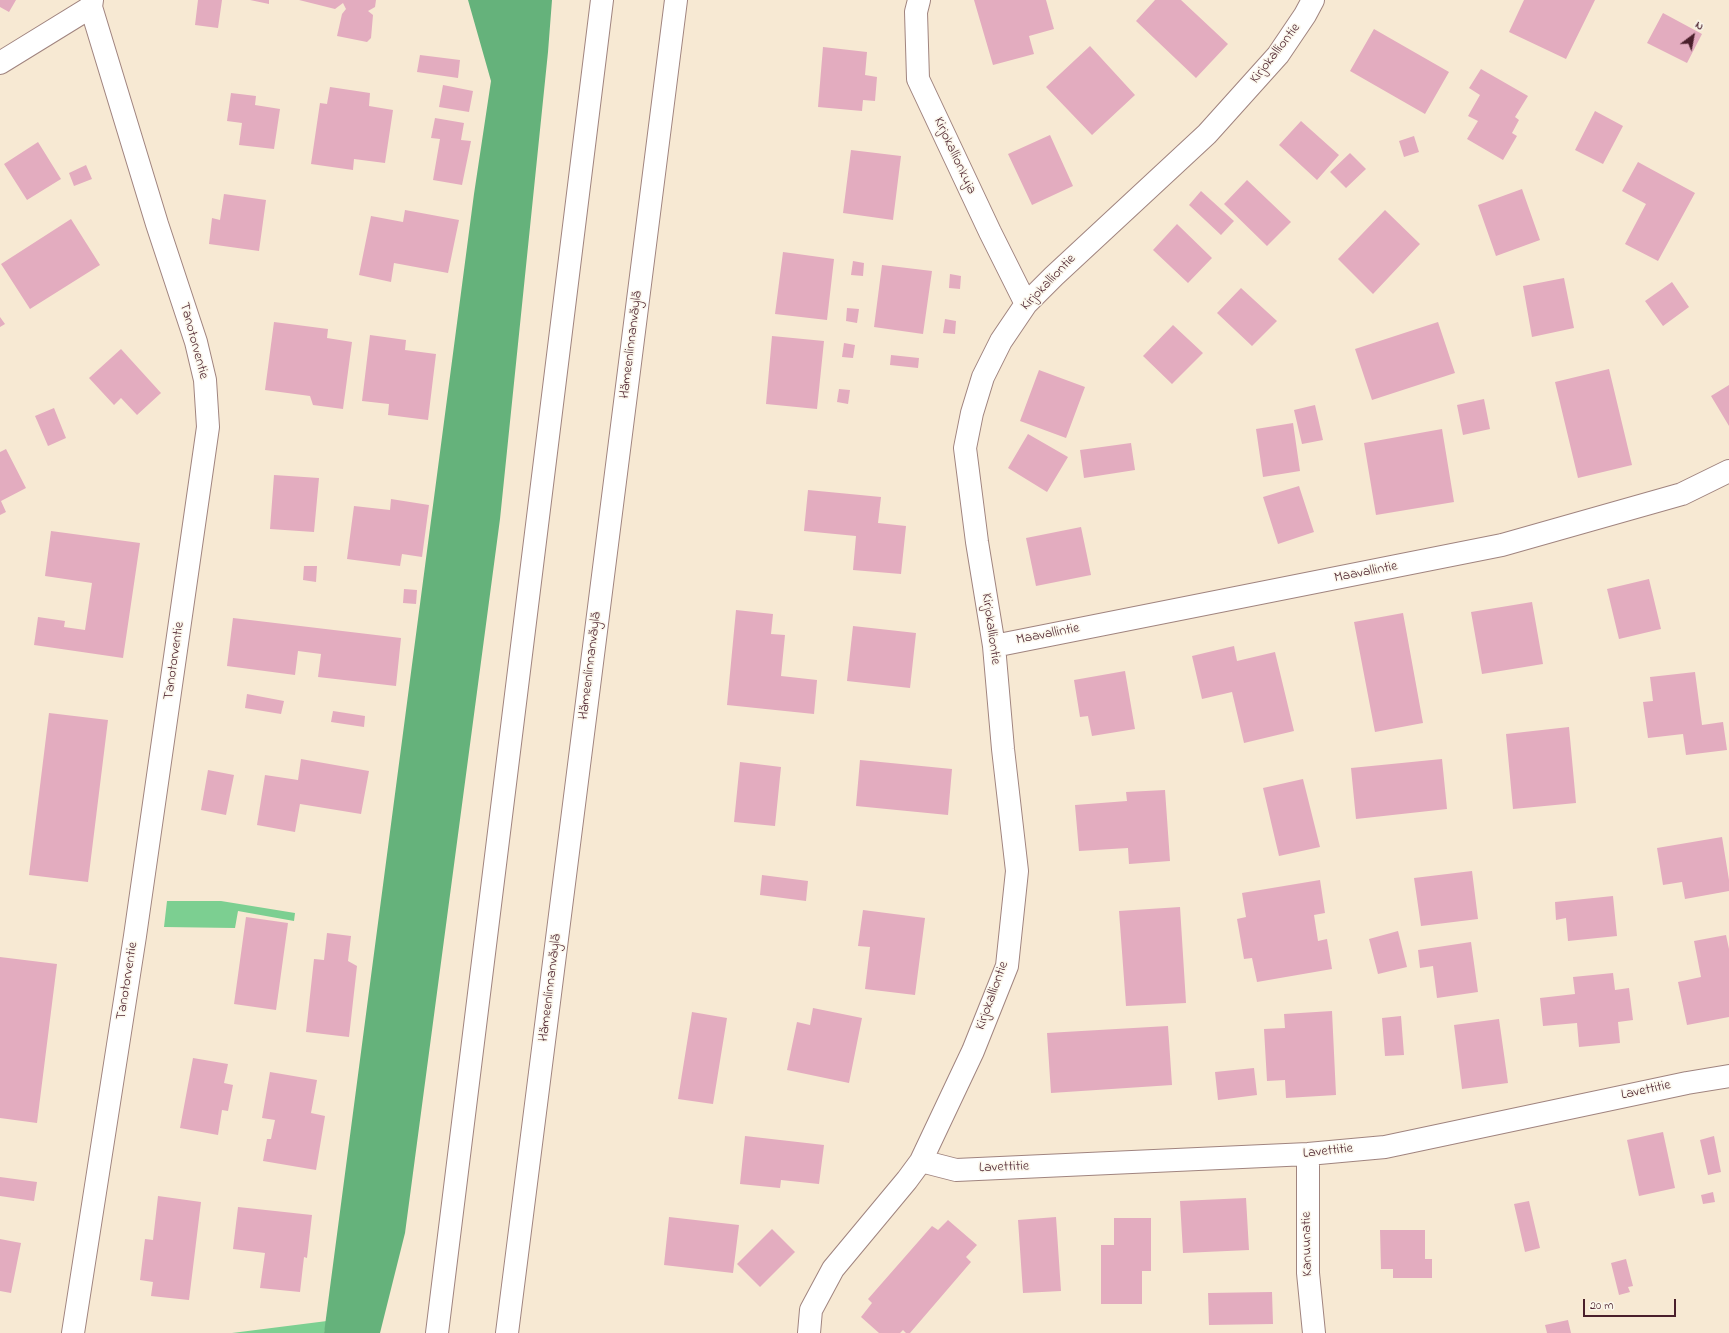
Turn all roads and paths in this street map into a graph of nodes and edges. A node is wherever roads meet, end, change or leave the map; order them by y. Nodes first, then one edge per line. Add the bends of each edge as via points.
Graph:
1 (602, 0) edge
2 (676, 0) edge
3 (919, 0) edge
4 (1313, 0) edge
5 (92, 4) edge
6 (0, 63) edge
7 (1026, 304) junction
8 (1729, 471) edge
9 (994, 646) junction
10 (1729, 1076) edge
11 (1308, 1154) junction
12 (921, 1161) junction
13 (73, 1333) edge
14 (437, 1333) edge
15 (507, 1333) edge
16 (809, 1333) edge
17 (1314, 1333) edge

1 - 14 main road
2 - 15 main road, Hämeenlinnanväylä
3 - 7 main road, Kirjokallionkuja via 916,12 918,79
4 - 7 main road, Kirjokalliontie via 1278,54 1212,128
5 - 6 main road
5 - 13 main road, Tanotorventie via 157,224 196,342 205,380 208,427 136,929
7 - 9 main road, Kirjokalliontie via 1001,341 983,377 965,448
8 - 9 main road, Maavallintie via 1682,494 1502,545
9 - 12 main road, Kirjokalliontie via 1017,871 1007,966 973,1051
10 - 11 main road, Lavettitie via 1687,1082 1384,1147
11 - 12 main road, Lavettitie via 956,1170
11 - 17 main road, Kanuunatie via 1308,1273
12 - 16 main road, Kirjokalliontie via 832,1269 811,1310

